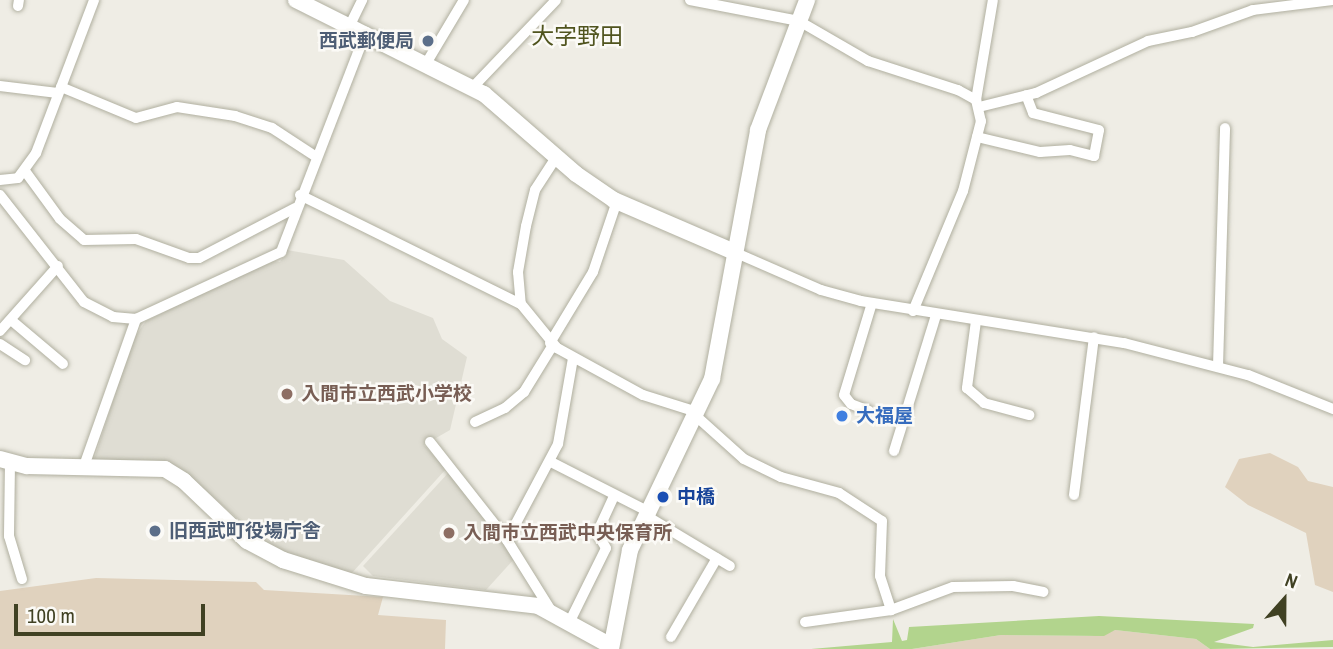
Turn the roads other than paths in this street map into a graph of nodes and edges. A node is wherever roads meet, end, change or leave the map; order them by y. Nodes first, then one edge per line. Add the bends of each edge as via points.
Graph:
1 (94, 0) edge
2 (296, 0) edge
3 (362, 0) edge
4 (464, 0) edge
5 (556, 0) edge
6 (690, 0) edge
7 (807, 0) edge
8 (993, 0) edge
9 (1333, 0) edge
10 (1297, 1) edge
11 (799, 21) junction
12 (358, 29) junction
13 (427, 62) junction
14 (0, 86) edge
15 (473, 87) junction
16 (60, 90) junction
17 (1026, 95) junction
18 (977, 104) junction
19 (1225, 128) dead end
20 (977, 137) junction
21 (315, 156) junction
22 (557, 156) junction
23 (25, 171) junction
24 (0, 180) edge
25 (0, 195) edge
26 (300, 195) junction
27 (617, 201) junction
28 (295, 208) junction
29 (734, 252) junction
30 (58, 266) junction
31 (872, 303) junction
32 (521, 304) junction
33 (913, 311) junction
34 (936, 315) junction
35 (136, 319) junction
36 (11, 320) junction
37 (976, 321) junction
38 (0, 331) edge
39 (1094, 337) junction
40 (0, 344) edge
41 (551, 344) junction
42 (573, 358) junction
43 (25, 360) dead end
44 (63, 364) dead end
45 (1218, 366) junction
46 (1333, 409) edge
47 (869, 411) dead end
48 (697, 414) junction
49 (1029, 415) dead end
50 (475, 422) dead end
51 (430, 442) dead end
52 (894, 451) dead end
53 (5, 461) edge
54 (551, 462) junction
55 (85, 466) junction
56 (1074, 495) dead end
57 (614, 496) junction
58 (646, 513) junction
59 (507, 540) junction
60 (717, 558) junction
61 (730, 566) dead end
62 (22, 579) dead end
63 (1043, 592) dead end
64 (891, 610) junction
65 (552, 612) junction
66 (570, 621) junction
67 (805, 622) dead end
68 (671, 637) dead end
69 (613, 648) edge

1 - 16 street
2 - 12 street
3 - 12 street
4 - 13 street
5 - 15 street
6 - 11 street
7 - 11 street
8 - 18 street
9 - 10 street
10 - 17 street via 1120,50
11 - 18 street via 868,61 958,90
11 - 29 street via 758,130
12 - 13 street
12 - 21 street
13 - 15 street
14 - 16 street
15 - 22 street
16 - 21 street via 136,118 177,107 235,116 272,128
16 - 23 street
17 - 18 street
17 - 20 street via 1034,113 1099,130 1094,156 1070,150 1040,152
18 - 20 street
19 - 45 street
20 - 33 street via 950,228
21 - 26 street
22 - 27 street
22 - 32 street via 536,190 526,226 518,272
23 - 24 street via 18,178
23 - 28 street via 60,219 84,240 136,239 189,258 199,258
25 - 30 street
26 - 28 street
26 - 32 street
27 - 29 street
27 - 41 street via 593,272
28 - 35 street via 278,255 248,264
29 - 31 street via 821,290
29 - 48 street via 717,356
30 - 35 street via 84,302 97,311
30 - 36 street
31 - 33 street
31 - 47 street via 844,395 851,404
32 - 41 street
33 - 34 street
34 - 37 street
34 - 52 street
35 - 55 street
36 - 38 street
36 - 44 street
37 - 39 street
37 - 49 street via 967,387 984,403
39 - 45 street
39 - 56 street
40 - 43 street
41 - 42 street
41 - 50 street via 524,391 505,408
42 - 48 street via 643,395
42 - 54 street via 561,408 563,425
45 - 46 street
48 - 58 street
48 - 64 street via 744,458 781,477 839,494 882,521 880,576
51 - 59 street
53 - 55 street
53 - 62 street via 9,536
54 - 57 street
54 - 59 street
55 - 65 street via 154,468 175,474 254,546 334,579 518,603
57 - 58 street
57 - 66 street via 597,533 606,548
58 - 60 street
58 - 69 street via 624,571
59 - 65 street
60 - 61 street
60 - 68 street
63 - 64 street via 1013,586 953,587
64 - 67 street
65 - 66 street
66 - 69 street

